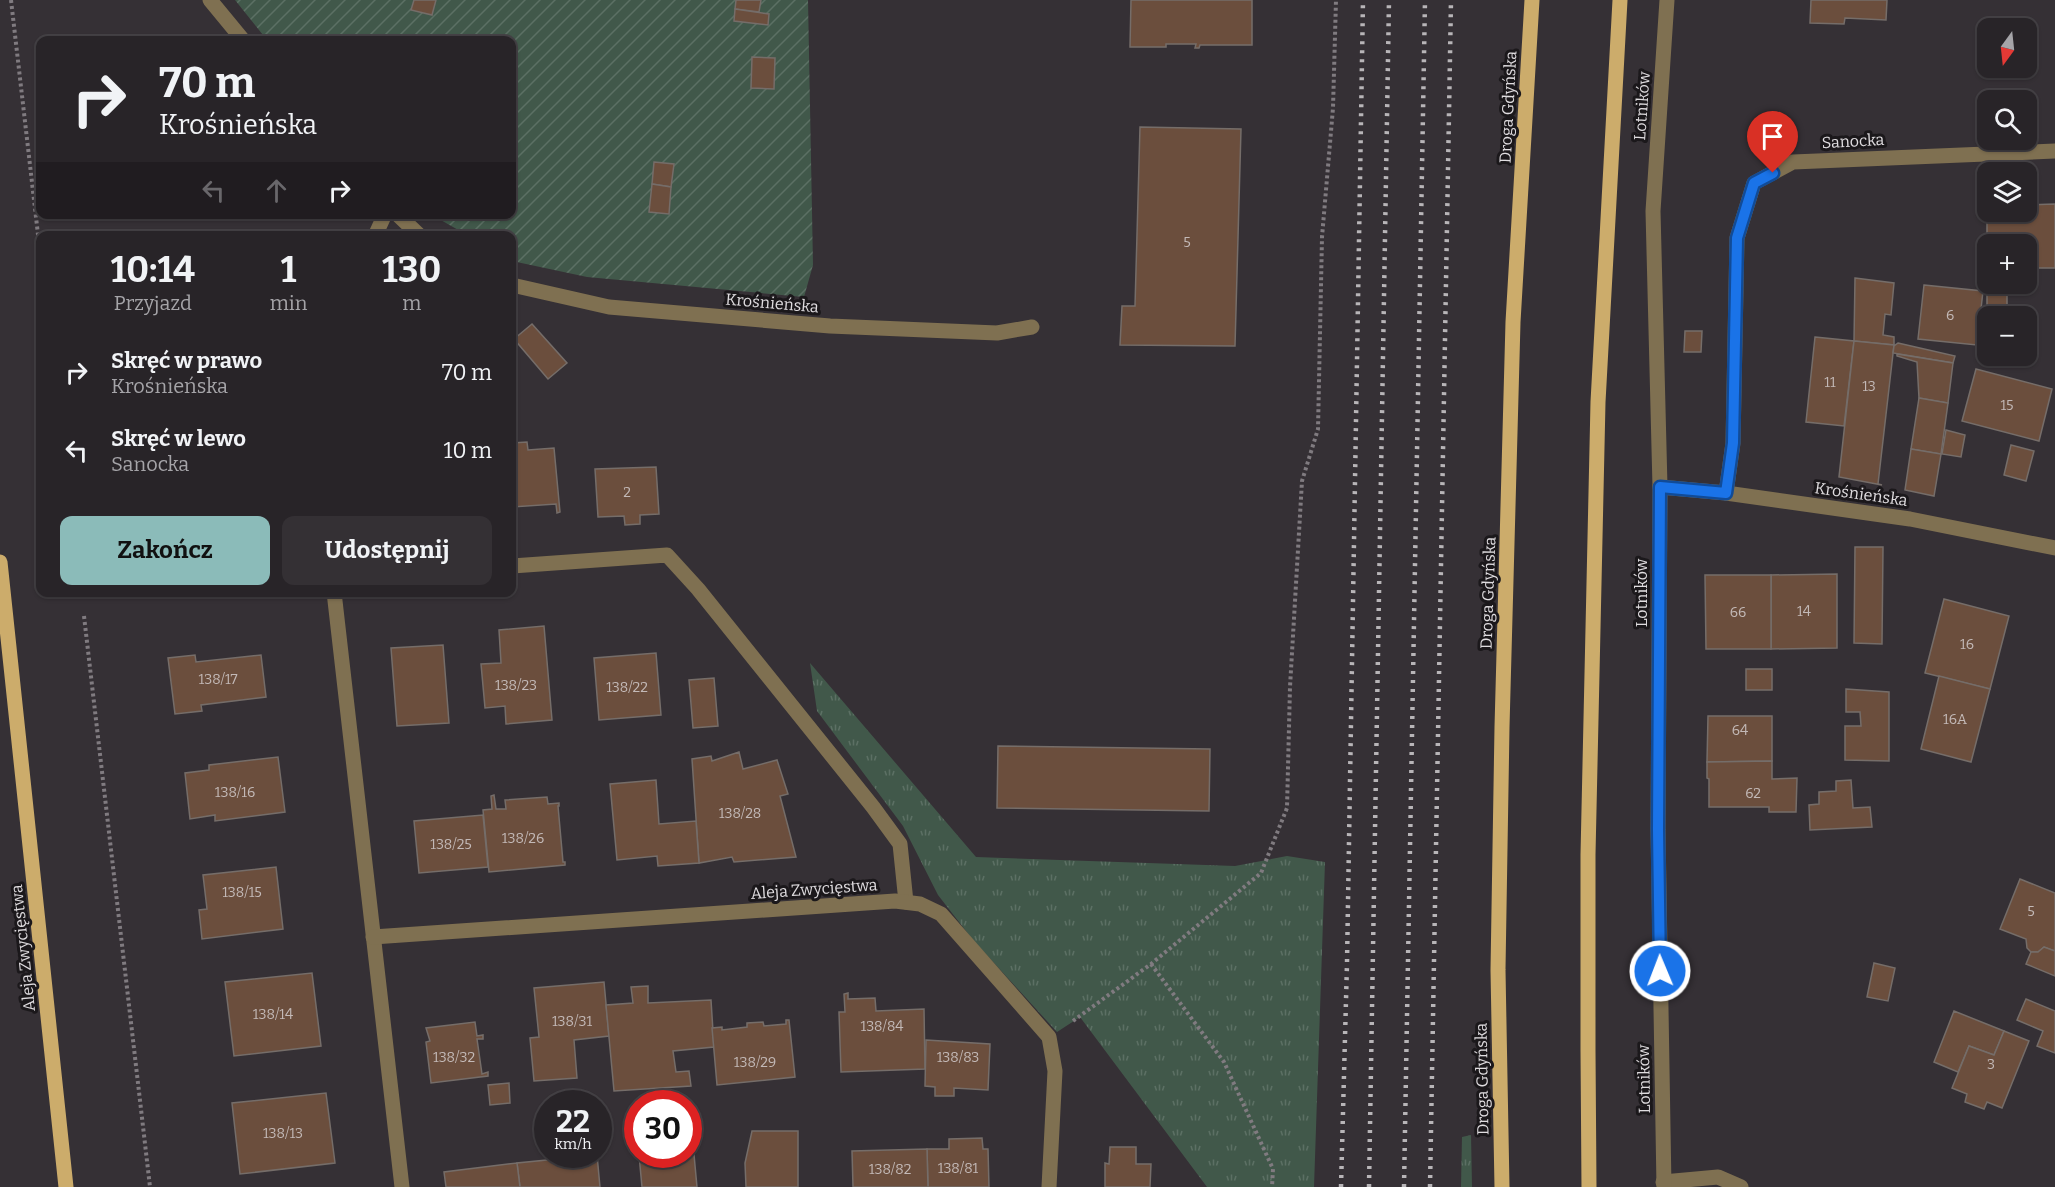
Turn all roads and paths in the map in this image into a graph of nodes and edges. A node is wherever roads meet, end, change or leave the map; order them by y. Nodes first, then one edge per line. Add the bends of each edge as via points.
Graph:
1 (10, 0) edge
2 (210, 0) edge
3 (1336, 0) edge
4 (1532, 0) edge
5 (1620, 0) edge
6 (1667, 0) edge
7 (240, 36) edge
8 (2055, 151) edge
9 (36, 218) edge
10 (402, 219) edge
11 (415, 231) edge
12 (516, 286) edge
13 (1032, 327) dead end
14 (1660, 487) junction
15 (1726, 493) junction
16 (2055, 548) edge
17 (0, 562) edge
18 (516, 566) edge
19 (335, 597) edge
20 (84, 616) dead end
21 (906, 903) junction
22 (373, 937) junction
23 (1151, 964) junction
24 (1049, 1037) junction
25 (1664, 1184) edge
26 (66, 1187) edge
27 (150, 1187) edge
28 (402, 1187) edge
29 (1050, 1187) edge
30 (1272, 1187) edge
31 (1502, 1187) edge
32 (1589, 1187) edge
33 (1741, 1187) edge

1 - 9 path
2 - 7 street
3 - 23 path via 1322,237 1318,429 1302,481 1287,808 1261,873
4 - 31 main road, Droga Gdyńska via 1513,322 1502,703 1498,970
5 - 32 main road via 1598,402 1588,855
6 - 14 street, Lotników via 1653,211
8 - 15 street, Sanocka via 1793,162 1754,183 1737,238 1733,443
10 - 11 street
12 - 13 street, Krośnieńska via 609,306 830,326 997,333
14 - 15 street, Krośnieńska
14 - 25 street, Lotników via 1658,830
15 - 16 street, Krośnieńska via 1910,519
17 - 26 main road, Aleja Zwycięstwa
18 - 21 street via 667,555 900,844
19 - 22 street
20 - 27 path
21 - 22 street, Aleja Zwycięstwa
21 - 24 street, Aleja Zwycięstwa via 920,904 941,914
22 - 28 street
23 - 24 path
23 - 30 path via 1224,1062 1273,1169
24 - 29 street via 1055,1071
25 - 33 street via 1718,1177

